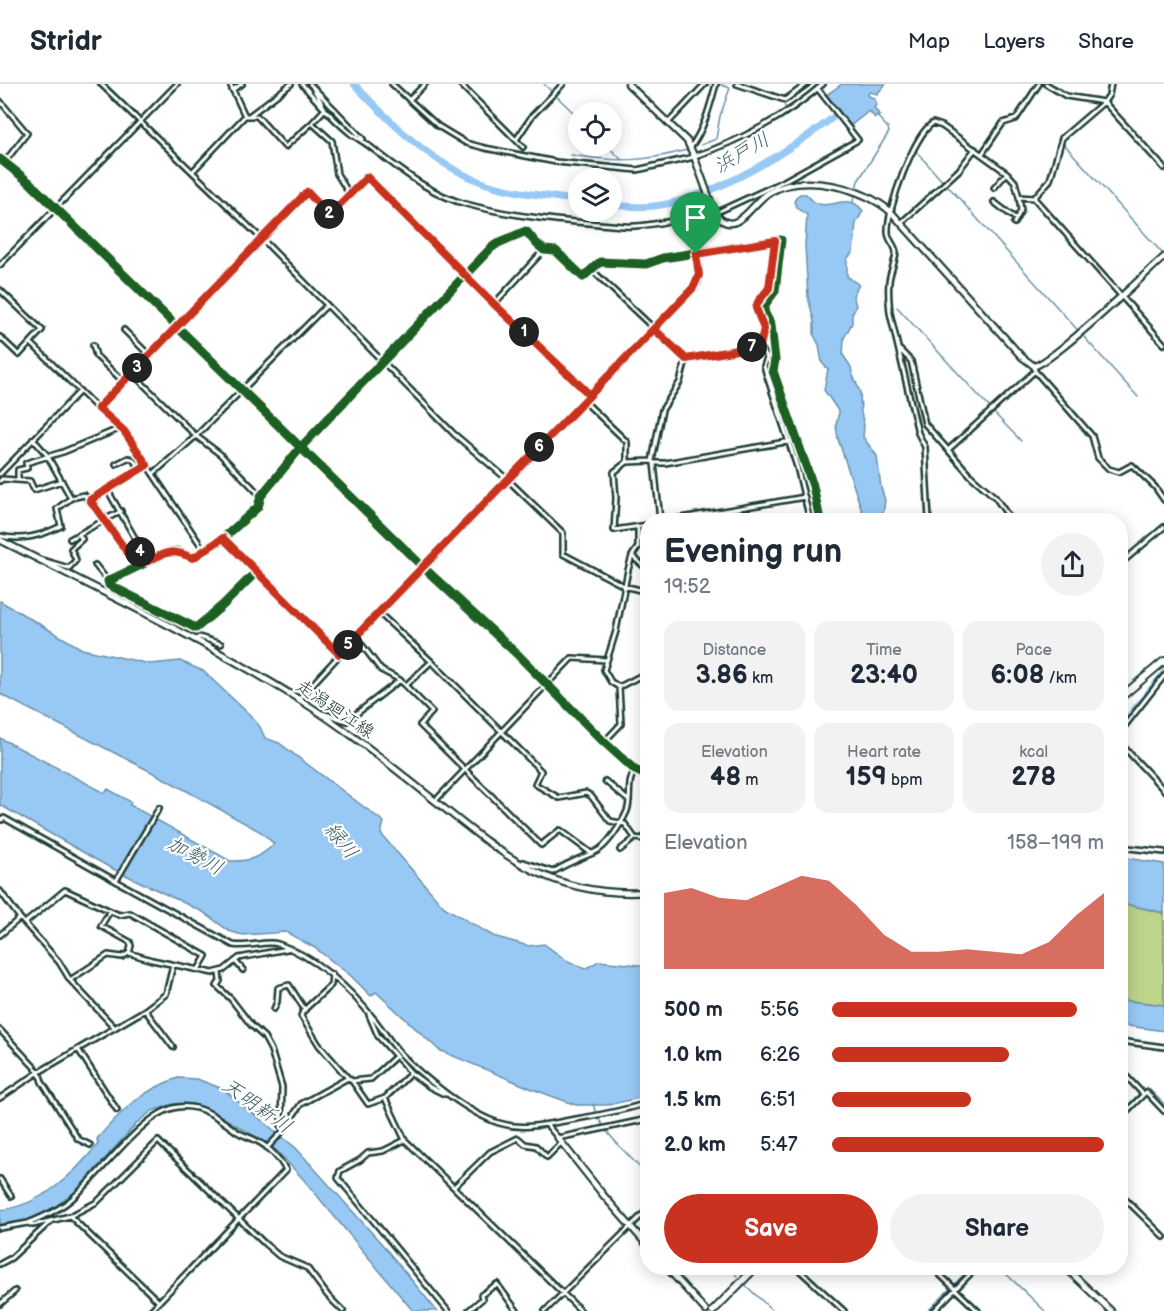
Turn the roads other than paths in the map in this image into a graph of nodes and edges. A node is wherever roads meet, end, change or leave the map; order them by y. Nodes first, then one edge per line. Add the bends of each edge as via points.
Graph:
1 (101, 84) edge
2 (177, 84) edge
3 (230, 84) edge
4 (242, 84) edge
5 (291, 84) edge
6 (302, 84) edge
7 (311, 84) edge
8 (392, 84) edge
9 (425, 84) edge
10 (460, 84) edge
11 (563, 84) edge
12 (628, 84) edge
13 (705, 84) edge
14 (716, 84) edge
15 (737, 84) edge
16 (807, 84) edge
17 (823, 84) edge
18 (1039, 84) edge
19 (1046, 84) edge
20 (1111, 84) edge
21 (818, 89) junction
22 (232, 90) junction
23 (409, 100) junction
24 (0, 101) edge
25 (1104, 102) junction
26 (325, 110) junction
27 (247, 116) junction
28 (140, 122) junction
29 (312, 123) junction
30 (668, 123) junction
31 (516, 140) junction
32 (368, 145) junction
33 (523, 147) dead end
34 (690, 148) junction
35 (975, 149) junction
36 (982, 154) junction
37 (694, 157) junction
38 (2, 161) edge
39 (1164, 168) edge
40 (192, 171) junction
41 (1007, 173) junction
42 (994, 189) dead end
43 (350, 195) junction
44 (1019, 197) junction
45 (1034, 198) junction
46 (994, 202) dead end
47 (56, 208) junction
48 (714, 211) junction
49 (891, 212) junction
50 (696, 221) junction
51 (901, 223) junction
52 (262, 239) junction
53 (775, 241) junction
54 (544, 250) junction
55 (696, 254) junction
56 (1163, 258) edge
57 (0, 265) edge
58 (592, 270) junction
59 (465, 276) junction
60 (0, 290) edge
61 (1121, 296) junction
62 (494, 304) junction
63 (327, 305) junction
64 (178, 327) junction
65 (654, 329) junction
66 (124, 330) dead end
67 (0, 337) edge
68 (32, 343) junction
69 (1164, 344) edge
70 (93, 345) dead end
71 (760, 346) junction
72 (899, 349) junction
73 (149, 355) junction
74 (686, 359) junction
75 (383, 362) junction
76 (1035, 369) junction
77 (132, 373) junction
78 (124, 382) junction
79 (243, 390) junction
80 (80, 391) junction
81 (590, 395) junction
82 (584, 401) junction
83 (98, 408) junction
84 (121, 428) junction
85 (196, 436) junction
86 (33, 440) junction
87 (797, 440) junction
88 (788, 441) junction
89 (301, 447) junction
90 (948, 450) junction
91 (47, 455) junction
92 (627, 462) junction
93 (653, 462) junction
94 (116, 464) dead end
95 (147, 465) junction
96 (141, 468) junction
97 (0, 474) edge
98 (153, 474) junction
99 (18, 480) junction
100 (508, 480) junction
101 (0, 481) edge
102 (62, 481) junction
103 (106, 489) junction
104 (261, 496) junction
105 (805, 497) junction
106 (71, 498) junction
107 (90, 500) junction
108 (1164, 500) edge
109 (121, 511) junction
110 (659, 513) edge
111 (710, 513) edge
112 (808, 513) edge
113 (819, 513) edge
114 (929, 513) edge
115 (1006, 513) edge
116 (105, 519) junction
117 (638, 527) joint
118 (1164, 527) edge
119 (79, 535) junction
120 (0, 538) edge
121 (223, 538) junction
122 (70, 539) dead end
123 (204, 550) junction
124 (144, 552) junction
125 (632, 556) junction
126 (1128, 557) edge
127 (40, 560) junction
128 (148, 561) junction
129 (640, 563) edge
130 (95, 565) dead end
131 (424, 568) junction
132 (256, 572) junction
133 (108, 581) junction
134 (624, 586) junction
135 (640, 590) edge
136 (379, 613) junction
137 (356, 637) junction
138 (195, 640) junction
139 (220, 644) dead end
140 (339, 654) junction
141 (606, 660) junction
142 (1164, 660) edge
143 (432, 662) junction
144 (640, 676) edge
145 (1164, 676) edge
146 (400, 680) junction
147 (547, 684) junction
148 (406, 685) junction
149 (619, 687) junction
150 (1128, 691) edge
151 (299, 699) junction
152 (318, 712) junction
153 (1128, 716) edge
154 (501, 732) junction
155 (604, 742) junction
156 (1128, 752) edge
157 (465, 770) junction
158 (635, 770) junction
159 (640, 772) edge
160 (605, 781) dead end
161 (1164, 790) edge
162 (435, 801) junction
163 (629, 801) junction
164 (159, 808) dead end
165 (1, 817) edge
166 (621, 822) junction
167 (635, 837) junction
168 (640, 838) edge
169 (1128, 848) edge
170 (620, 850) dead end
171 (1164, 852) edge
172 (591, 853) junction
173 (509, 858) junction
174 (117, 880) junction
175 (0, 891) edge
176 (640, 892) edge
177 (110, 911) junction
178 (20, 918) junction
179 (26, 923) junction
180 (0, 935) edge
181 (288, 949) junction
182 (129, 953) junction
183 (236, 962) junction
184 (173, 965) junction
185 (198, 970) junction
186 (243, 970) dead end
187 (219, 973) junction
188 (332, 975) junction
189 (70, 980) junction
190 (145, 1010) junction
191 (274, 1010) dead end
192 (305, 1010) junction
193 (370, 1014) junction
194 (115, 1028) junction
195 (0, 1030) edge
196 (1128, 1042) edge
197 (173, 1047) dead end
198 (1164, 1047) edge
199 (78, 1049) junction
200 (395, 1057) junction
201 (39, 1072) junction
202 (411, 1073) junction
203 (348, 1078) junction
204 (1128, 1078) edge
205 (352, 1081) junction
206 (448, 1093) junction
207 (1144, 1094) junction
208 (0, 1098) edge
209 (385, 1098) junction
210 (640, 1105) edge
211 (117, 1110) dead end
212 (1128, 1110) edge
213 (1164, 1111) edge
214 (640, 1121) edge
215 (547, 1124) junction
216 (283, 1130) junction
217 (405, 1140) junction
218 (560, 1140) junction
219 (90, 1145) dead end
220 (267, 1149) junction
221 (0, 1179) edge
222 (454, 1187) junction
223 (11, 1196) dead end
224 (1128, 1202) edge
225 (69, 1216) junction
226 (640, 1217) edge
227 (239, 1218) junction
228 (53, 1220) junction
229 (28, 1223) junction
230 (630, 1226) junction
231 (0, 1228) edge
232 (640, 1237) edge
233 (1164, 1237) edge
234 (0, 1264) edge
235 (673, 1275) edge
236 (748, 1275) edge
237 (805, 1275) edge
238 (940, 1275) edge
239 (969, 1275) edge
240 (1073, 1275) edge
241 (955, 1289) junction
242 (15, 1291) dead end
243 (563, 1294) junction
244 (159, 1302) junction
245 (0, 1304) edge
246 (150, 1311) edge
247 (343, 1311) edge
248 (448, 1311) edge
249 (468, 1311) edge
250 (517, 1311) edge
251 (545, 1311) edge
252 (580, 1311) edge
253 (706, 1311) edge
254 (713, 1311) edge
255 (844, 1311) edge
256 (934, 1311) edge
257 (978, 1311) edge
258 (1111, 1311) edge

1 - 28 street
2 - 28 street
3 - 22 street
4 - 22 street
5 - 27 street
6 - 26 street
7 - 26 street
7 - 32 street
8 - 23 street
9 - 23 street
10 - 31 street
11 - 31 street via 532,116
12 - 30 street
13 - 30 street
14 - 34 street via 707,115
15 - 16 street via 785,100
17 - 21 street
18 - 36 street via 1016,119 1003,123
19 - 25 street via 1066,96
20 - 25 street
21 - 37 street via 733,141
21 - 48 street via 858,140 782,182
22 - 27 street
23 - 37 street via 438,126 466,143 556,162 637,170
24 - 38 street via 27,133
25 - 39 street
25 - 45 street via 1062,138 1050,180
26 - 29 street
26 - 32 street
27 - 29 street via 257,116 285,147
27 - 40 street
28 - 40 street
28 - 47 street
29 - 43 street via 332,141 337,174
30 - 34 street
31 - 33 street
32 - 50 street via 406,175 466,204 625,226
34 - 37 street
35 - 36 street
35 - 49 street via 942,126 931,123 902,176
35 - 51 street via 959,170
36 - 41 street
37 - 48 street
38 - 47 street
40 - 52 street
41 - 42 street
41 - 44 street via 1016,182
43 - 52 street via 329,215 307,192
43 - 59 street via 367,177
44 - 45 street
44 - 46 street via 1021,210 1015,221
45 - 61 street
47 - 57 street
47 - 64 street
48 - 49 street via 723,222 735,222 769,193 793,184 814,184 861,193
48 - 50 street
49 - 51 street
49 - 72 street via 888,232 896,255 888,297
50 - 55 street
51 - 76 street
52 - 63 street
52 - 64 street
53 - 55 street
53 - 71 street via 769,288 756,308 764,329
53 - 87 street via 781,240 776,291 764,312 771,325 775,360 772,371
54 - 58 street via 556,251 583,277
54 - 59 street via 526,231 498,243
54 - 62 street
55 - 58 street via 646,264 600,262
55 - 65 street via 698,282
56 - 61 street
58 - 65 street
59 - 62 street
59 - 75 street
60 - 68 street via 41,328
61 - 69 street
61 - 76 street
62 - 81 street
63 - 75 street
63 - 79 street
64 - 73 street
64 - 79 street
65 - 74 street
65 - 81 street
66 - 73 street
67 - 68 street via 19,355
68 - 80 street
70 - 78 street via 96,356
71 - 74 street
71 - 88 street via 767,358 764,368
72 - 90 street via 911,361 923,421
72 - 114 street via 916,426 925,447
73 - 77 street
74 - 93 street via 680,382 662,410
75 - 89 street
75 - 100 street via 454,434
76 - 90 street
76 - 108 street via 1092,436 1098,458 1109,469 1119,472 1132,465
77 - 78 street
77 - 85 street
78 - 83 street
79 - 85 street
79 - 89 street
80 - 83 street
80 - 86 street
81 - 82 street
82 - 92 street via 627,442
82 - 100 street
83 - 84 street
84 - 91 street
84 - 95 street
85 - 98 street
85 - 104 street via 220,454
86 - 91 street
86 - 97 street
87 - 88 street
87 - 113 street
88 - 93 street
88 - 105 street
89 - 104 street
89 - 131 street
90 - 115 street
91 - 99 street via 26,463 27,468 18,470
91 - 102 street
92 - 93 street
92 - 117 street via 613,476 614,530
93 - 110 street
94 - 96 street via 128,458
95 - 96 street
95 - 98 street
96 - 103 street
98 - 123 street
99 - 101 street
99 - 102 street via 30,481 34,490
100 - 131 street
100 - 134 street via 563,533 563,554
102 - 106 street
103 - 107 street
103 - 109 street
104 - 121 street via 258,507
105 - 111 street
105 - 112 street
106 - 107 street via 84,495
106 - 120 street via 57,509 61,526 16,539
107 - 116 street
109 - 116 street
109 - 124 street
116 - 119 street
116 - 124 street via 127,552
117 - 125 street via 638,547
118 - 126 street
119 - 122 street
119 - 127 street via 82,539 71,549 75,560 69,568
120 - 127 street, 走潟廻江線
121 - 123 street
121 - 132 street
123 - 128 street via 193,558 177,551
124 - 128 street
125 - 129 street
125 - 134 street
127 - 138 street, 走潟廻江線
128 - 133 street
130 - 133 street
131 - 136 street
131 - 147 street
132 - 133 street via 196,628 109,585
132 - 140 street
134 - 135 street
134 - 141 street
136 - 137 street
136 - 143 street
137 - 140 street
137 - 146 street via 381,670
138 - 139 street via 203,638
138 - 151 street, 走潟廻江線
140 - 151 street
141 - 147 street via 572,658
141 - 149 street via 605,674
142 - 150 highway
143 - 148 street
143 - 154 street
144 - 149 street
145 - 153 street
146 - 148 street
146 - 152 street via 346,722
147 - 154 street
147 - 155 street
148 - 157 street via 432,712 420,725
149 - 155 street via 621,724
151 - 152 street, 走潟廻江線
152 - 162 street, 走潟廻江線 via 368,746
154 - 157 street
154 - 166 street via 541,771 535,784 559,798 586,793 610,821
155 - 158 street
156 - 161 street
157 - 162 street
157 - 172 street via 541,845 560,830
158 - 159 street
158 - 163 street
160 - 163 street
162 - 173 street, 走潟廻江線
163 - 166 street
164 - 174 street
165 - 174 street
166 - 167 street
166 - 172 street via 603,846
167 - 168 street
167 - 170 street
169 - 171 street
172 - 173 street via 553,872
173 - 176 street, 走潟廻江線 via 546,878 572,886
174 - 181 street via 233,945 270,943
175 - 178 street
177 - 179 street via 65,890
177 - 182 street via 101,926 130,942
177 - 185 street via 119,915 130,913 206,956
178 - 179 street
178 - 180 street
179 - 189 street
181 - 183 street via 239,958
181 - 188 street
182 - 184 street
182 - 189 street via 122,957 108,955
183 - 186 street
183 - 187 street
184 - 185 street
184 - 190 street via 166,994
185 - 187 street
187 - 216 street via 217,986 264,1037 271,1050 282,1086
188 - 192 street via 331,985
188 - 193 street
189 - 194 street
190 - 194 street
190 - 197 street
191 - 192 street via 278,988 289,985
192 - 203 street via 301,1016 319,1045
193 - 200 street via 378,1036
193 - 206 street via 413,1066
194 - 199 street
195 - 201 street
196 - 198 street
199 - 201 street
199 - 211 street
200 - 202 street
200 - 205 street via 372,1079
201 - 208 street
201 - 219 street via 78,1139
202 - 206 street via 429,1087
202 - 209 street
203 - 205 street
203 - 216 street via 301,1104
204 - 207 street
205 - 209 street via 368,1104
206 - 215 street via 500,1123
207 - 212 street
207 - 213 street
209 - 217 street
210 - 215 street
214 - 218 street
215 - 218 street
216 - 220 street
217 - 222 street
217 - 248 street via 383,1151 368,1153 340,1171 338,1178
218 - 222 street via 546,1157 536,1146 518,1138 490,1152
218 - 230 street
220 - 227 street via 286,1170
220 - 229 street via 213,1114 184,1107 169,1109 129,1139 76,1196
221 - 223 street
222 - 243 street
224 - 233 street
225 - 227 street via 97,1202 158,1141
225 - 228 street
225 - 244 street
226 - 230 street
227 - 244 street
227 - 247 street via 279,1256 307,1268
228 - 229 street
228 - 234 street
229 - 231 street
230 - 232 street
230 - 243 street
235 - 253 street
236 - 254 highway
237 - 255 street
238 - 241 street
239 - 241 street
240 - 258 street
241 - 256 street
241 - 257 street
242 - 245 street
243 - 251 street
243 - 252 street
244 - 246 street
249 - 250 street via 497,1284

